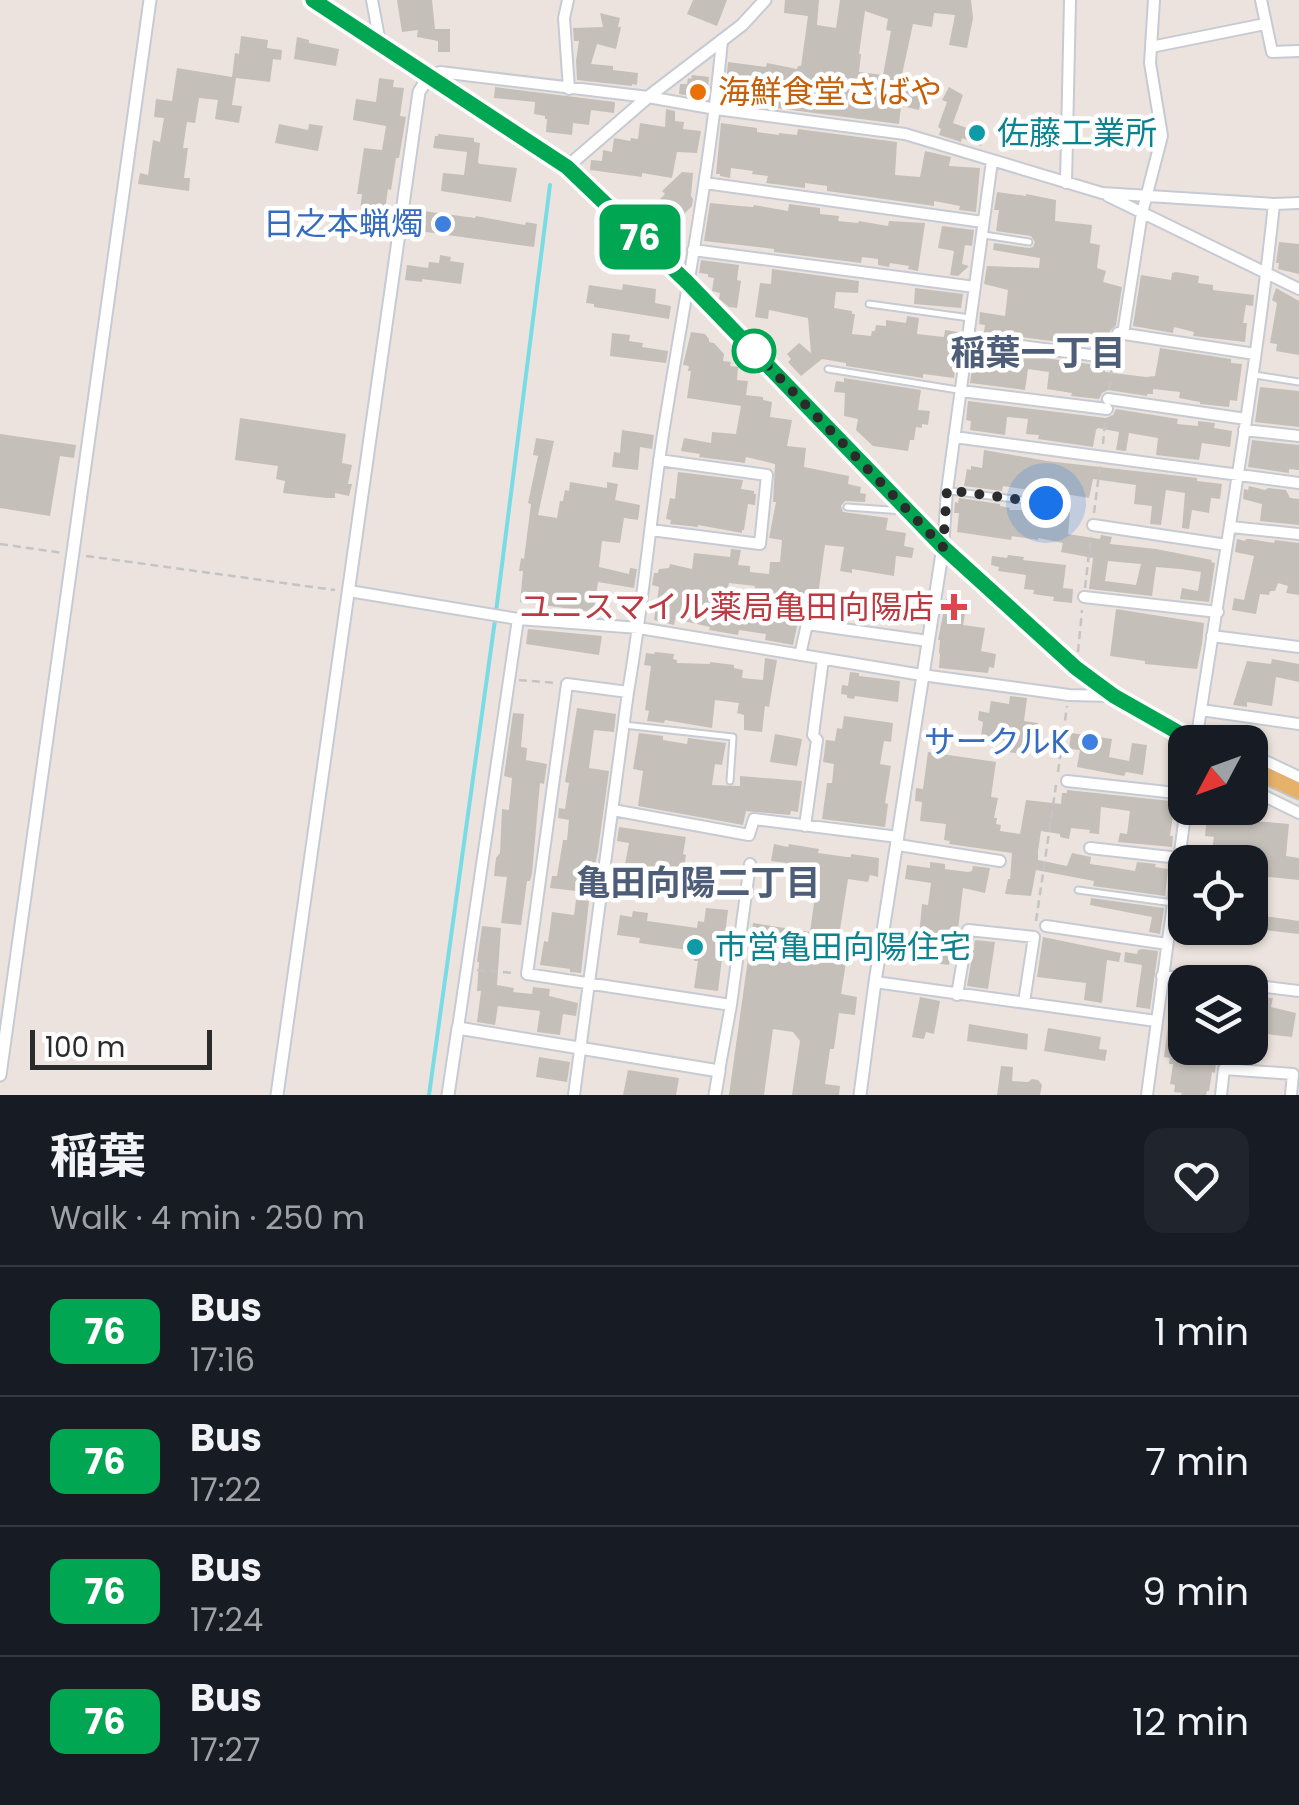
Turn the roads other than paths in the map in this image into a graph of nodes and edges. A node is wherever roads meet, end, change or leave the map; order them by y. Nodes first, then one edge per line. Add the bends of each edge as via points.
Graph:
1 (150, 0) edge
2 (313, 0) edge
3 (372, 0) edge
4 (568, 0) edge
5 (766, 0) edge
6 (1070, 0) edge
7 (1154, 0) edge
8 (1261, 0) edge
9 (1265, 24) junction
10 (722, 40) junction
11 (380, 43) junction
12 (1151, 47) junction
13 (1299, 51) edge
14 (429, 76) junction
15 (568, 89) junction
16 (648, 97) junction
17 (716, 109) junction
18 (992, 161) junction
19 (567, 167) junction
20 (705, 183) junction
21 (1066, 183) junction
22 (1102, 193) junction
23 (1146, 196) junction
24 (1299, 203) edge
25 (1274, 204) junction
26 (1142, 213) junction
27 (982, 222) junction
28 (981, 234) junction
29 (1029, 242) dead end
30 (693, 250) junction
31 (1267, 274) junction
32 (687, 282) junction
33 (975, 286) junction
34 (1299, 290) edge
35 (869, 304) dead end
36 (970, 318) junction
37 (968, 340) junction
38 (1255, 354) junction
39 (1114, 358) road end
40 (828, 369) dead end
41 (1252, 375) junction
42 (1299, 382) edge
43 (961, 391) junction
44 (1245, 424) junction
45 (1299, 436) edge
46 (954, 437) junction
47 (660, 460) junction
48 (1238, 475) junction
49 (1299, 484) edge
50 (947, 490) junction
51 (1046, 503) dead end
52 (847, 508) dead end
53 (908, 511) junction
54 (1093, 525) road end
55 (1231, 527) junction
56 (651, 530) junction
57 (1299, 534) edge
58 (1227, 545) junction
59 (943, 547) junction
60 (349, 591) junction
61 (1084, 597) road end
62 (1218, 612) junction
63 (518, 619) junction
64 (639, 628) junction
65 (1212, 636) junction
66 (928, 641) junction
67 (1299, 647) edge
68 (800, 656) junction
69 (823, 659) junction
70 (922, 675) junction
71 (628, 692) junction
72 (1114, 696) junction
73 (1200, 710) junction
74 (624, 724) junction
75 (1299, 724) edge
76 (1198, 725) edge
77 (1168, 727) edge
78 (1268, 762) edge
79 (1268, 776) edge
80 (1299, 777) edge
81 (730, 780) dead end
82 (1067, 781) dead end
83 (1299, 790) edge
84 (1168, 792) edge
85 (1268, 798) edge
86 (613, 810) junction
87 (1299, 813) edge
88 (805, 826) junction
89 (898, 841) junction
90 (1090, 848) dead end
91 (1168, 857) edge
92 (1000, 860) dead end
93 (750, 864) dead end
94 (1078, 890) dead end
95 (1168, 899) edge
96 (1046, 926) dead end
97 (1168, 940) edge
98 (1167, 944) junction
99 (1162, 976) junction
100 (1168, 977) edge
101 (876, 982) junction
102 (590, 985) junction
103 (1268, 987) edge
104 (1299, 990) edge
105 (957, 995) junction
106 (1024, 1002) junction
107 (730, 1006) junction
108 (1156, 1021) junction
109 (458, 1028) junction
110 (580, 1049) junction
111 (719, 1070) junction
112 (0, 1075) edge
113 (277, 1095) edge
114 (448, 1095) edge
115 (574, 1095) edge
116 (715, 1095) edge
117 (860, 1095) edge
118 (1147, 1095) edge
119 (1221, 1095) edge
120 (1292, 1095) edge

1 - 112 street
2 - 11 main road
3 - 11 street
4 - 15 street
5 - 10 street
6 - 21 street
7 - 12 street
8 - 9 street
9 - 12 street
9 - 13 street via 1272,52
10 - 16 street
10 - 17 street
11 - 14 main road
12 - 23 street via 1162,136
14 - 15 street via 440,72
14 - 19 main road
14 - 60 street via 420,92
15 - 16 street
16 - 17 street
16 - 19 street
17 - 18 street via 904,134
17 - 20 street
18 - 21 street
18 - 27 street
19 - 32 main road
20 - 27 street
20 - 30 street
21 - 22 street
22 - 23 street
22 - 26 street
23 - 25 street
23 - 26 street
24 - 25 street
25 - 31 street
26 - 31 street
26 - 38 street via 1120,334
27 - 28 street
28 - 29 lane
28 - 33 street
30 - 32 street
30 - 33 street
31 - 34 street
31 - 38 street
32 - 47 street
32 - 53 main road
33 - 36 street
35 - 36 lane
36 - 37 street
37 - 39 street
37 - 43 street
38 - 41 street
40 - 43 lane
41 - 42 lane
41 - 44 street
43 - 44 street
43 - 46 street
44 - 45 street
44 - 48 street
46 - 48 street
46 - 50 street
47 - 56 street
47 - 56 street via 768,475 760,544
48 - 49 street
48 - 55 street
50 - 51 lane
50 - 59 street
52 - 53 lane
53 - 59 main road
54 - 58 street
55 - 57 street
55 - 58 street
56 - 64 street
58 - 62 street
59 - 66 street
59 - 72 main road
60 - 63 street
60 - 113 street
61 - 62 street
62 - 65 street
63 - 64 street
63 - 109 street
64 - 68 street
64 - 71 street
65 - 67 street
65 - 73 street
66 - 68 street via 807,624
66 - 70 street
68 - 69 street
69 - 70 street
69 - 88 street
70 - 72 street
70 - 89 street
71 - 74 street
71 - 102 street via 567,684 528,974
72 - 77 main road
73 - 75 street
73 - 76 street
74 - 81 lane via 732,738
74 - 86 street
78 - 80 street
79 - 83 main road
82 - 84 street
85 - 87 street
86 - 88 street via 749,835 754,819
86 - 102 street
88 - 89 street
89 - 92 street
89 - 101 street
90 - 91 street
93 - 107 street
94 - 95 lane
96 - 98 street
97 - 98 street
98 - 99 street
99 - 100 street
99 - 108 street
101 - 105 street
101 - 117 street
102 - 107 street
102 - 110 street
103 - 104 street
105 - 106 street
105 - 106 street via 968,930 1034,937
106 - 108 street
107 - 111 street
108 - 118 street
109 - 110 street
109 - 114 street
110 - 111 street
110 - 115 street
111 - 116 street
119 - 120 street via 1224,1069 1293,1074

